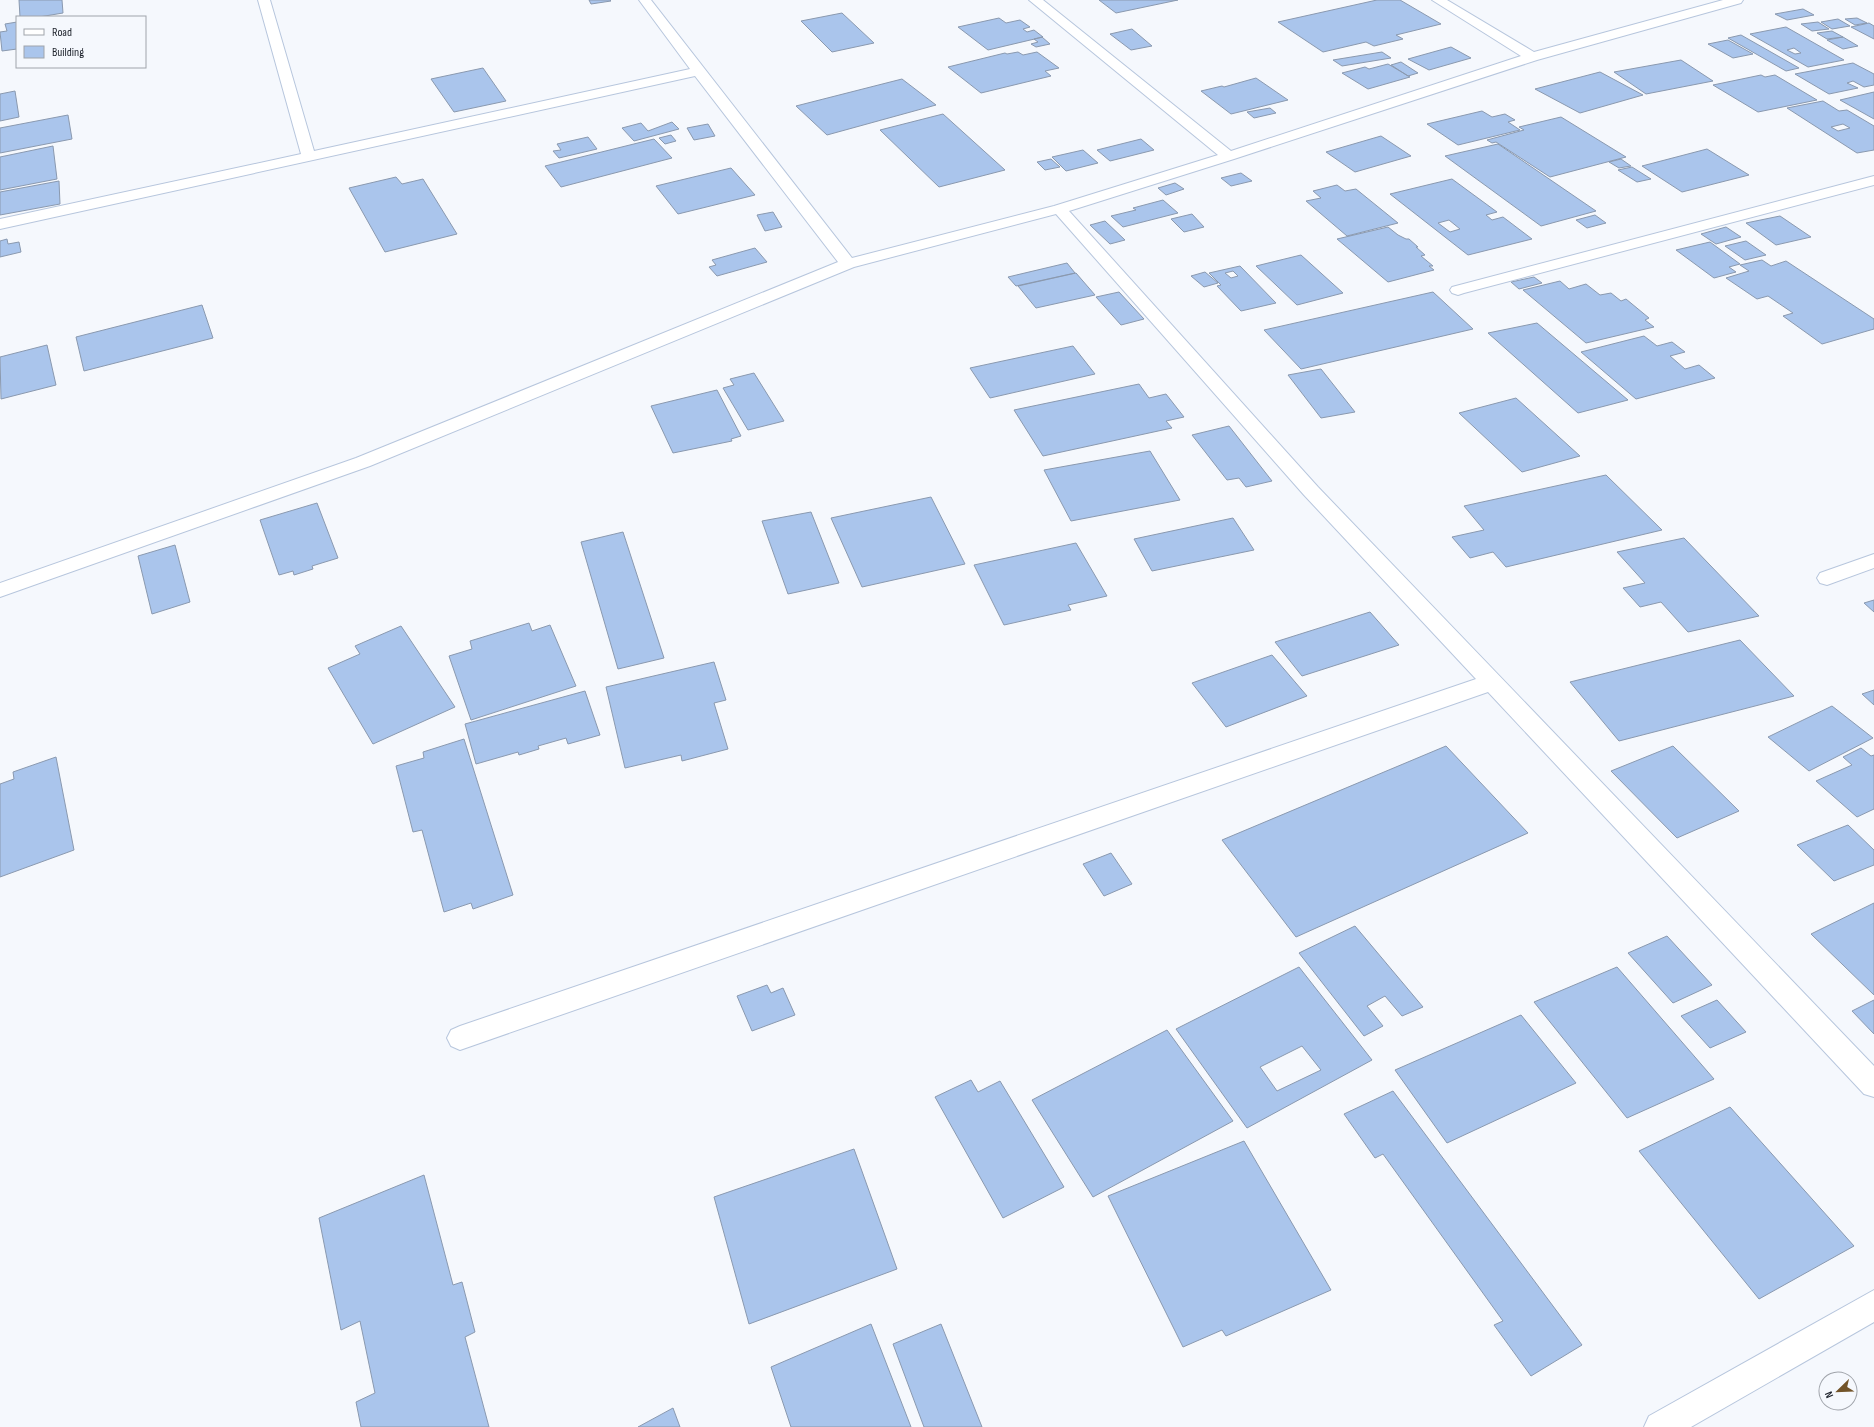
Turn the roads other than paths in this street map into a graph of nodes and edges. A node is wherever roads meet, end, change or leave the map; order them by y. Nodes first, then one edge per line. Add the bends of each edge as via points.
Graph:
1 (264, 0) edge
2 (645, 0) edge
3 (1035, 0) edge
4 (1438, 0) edge
5 (1737, 0) edge
6 (1532, 57) junction
7 (698, 71) junction
8 (1229, 156) junction
9 (308, 157) junction
10 (1874, 180) edge
11 (1059, 208) junction
12 (0, 224) edge
13 (848, 264) junction
14 (1458, 290) dead end
15 (1874, 561) edge
16 (1827, 578) dead end
17 (0, 590) edge
18 (1492, 682) junction
19 (460, 1038) dead end
20 (1874, 1085) edge
21 (1874, 1305) edge
22 (1660, 1427) edge

1 - 9 street
2 - 7 street
3 - 8 street
4 - 6 street
5 - 6 street
6 - 8 street
7 - 9 street
7 - 13 street
8 - 11 street
9 - 12 street
10 - 14 street
11 - 13 street
11 - 18 street via 1311,491
13 - 17 street via 363,462
15 - 16 street
18 - 19 street
18 - 20 street
21 - 22 street

